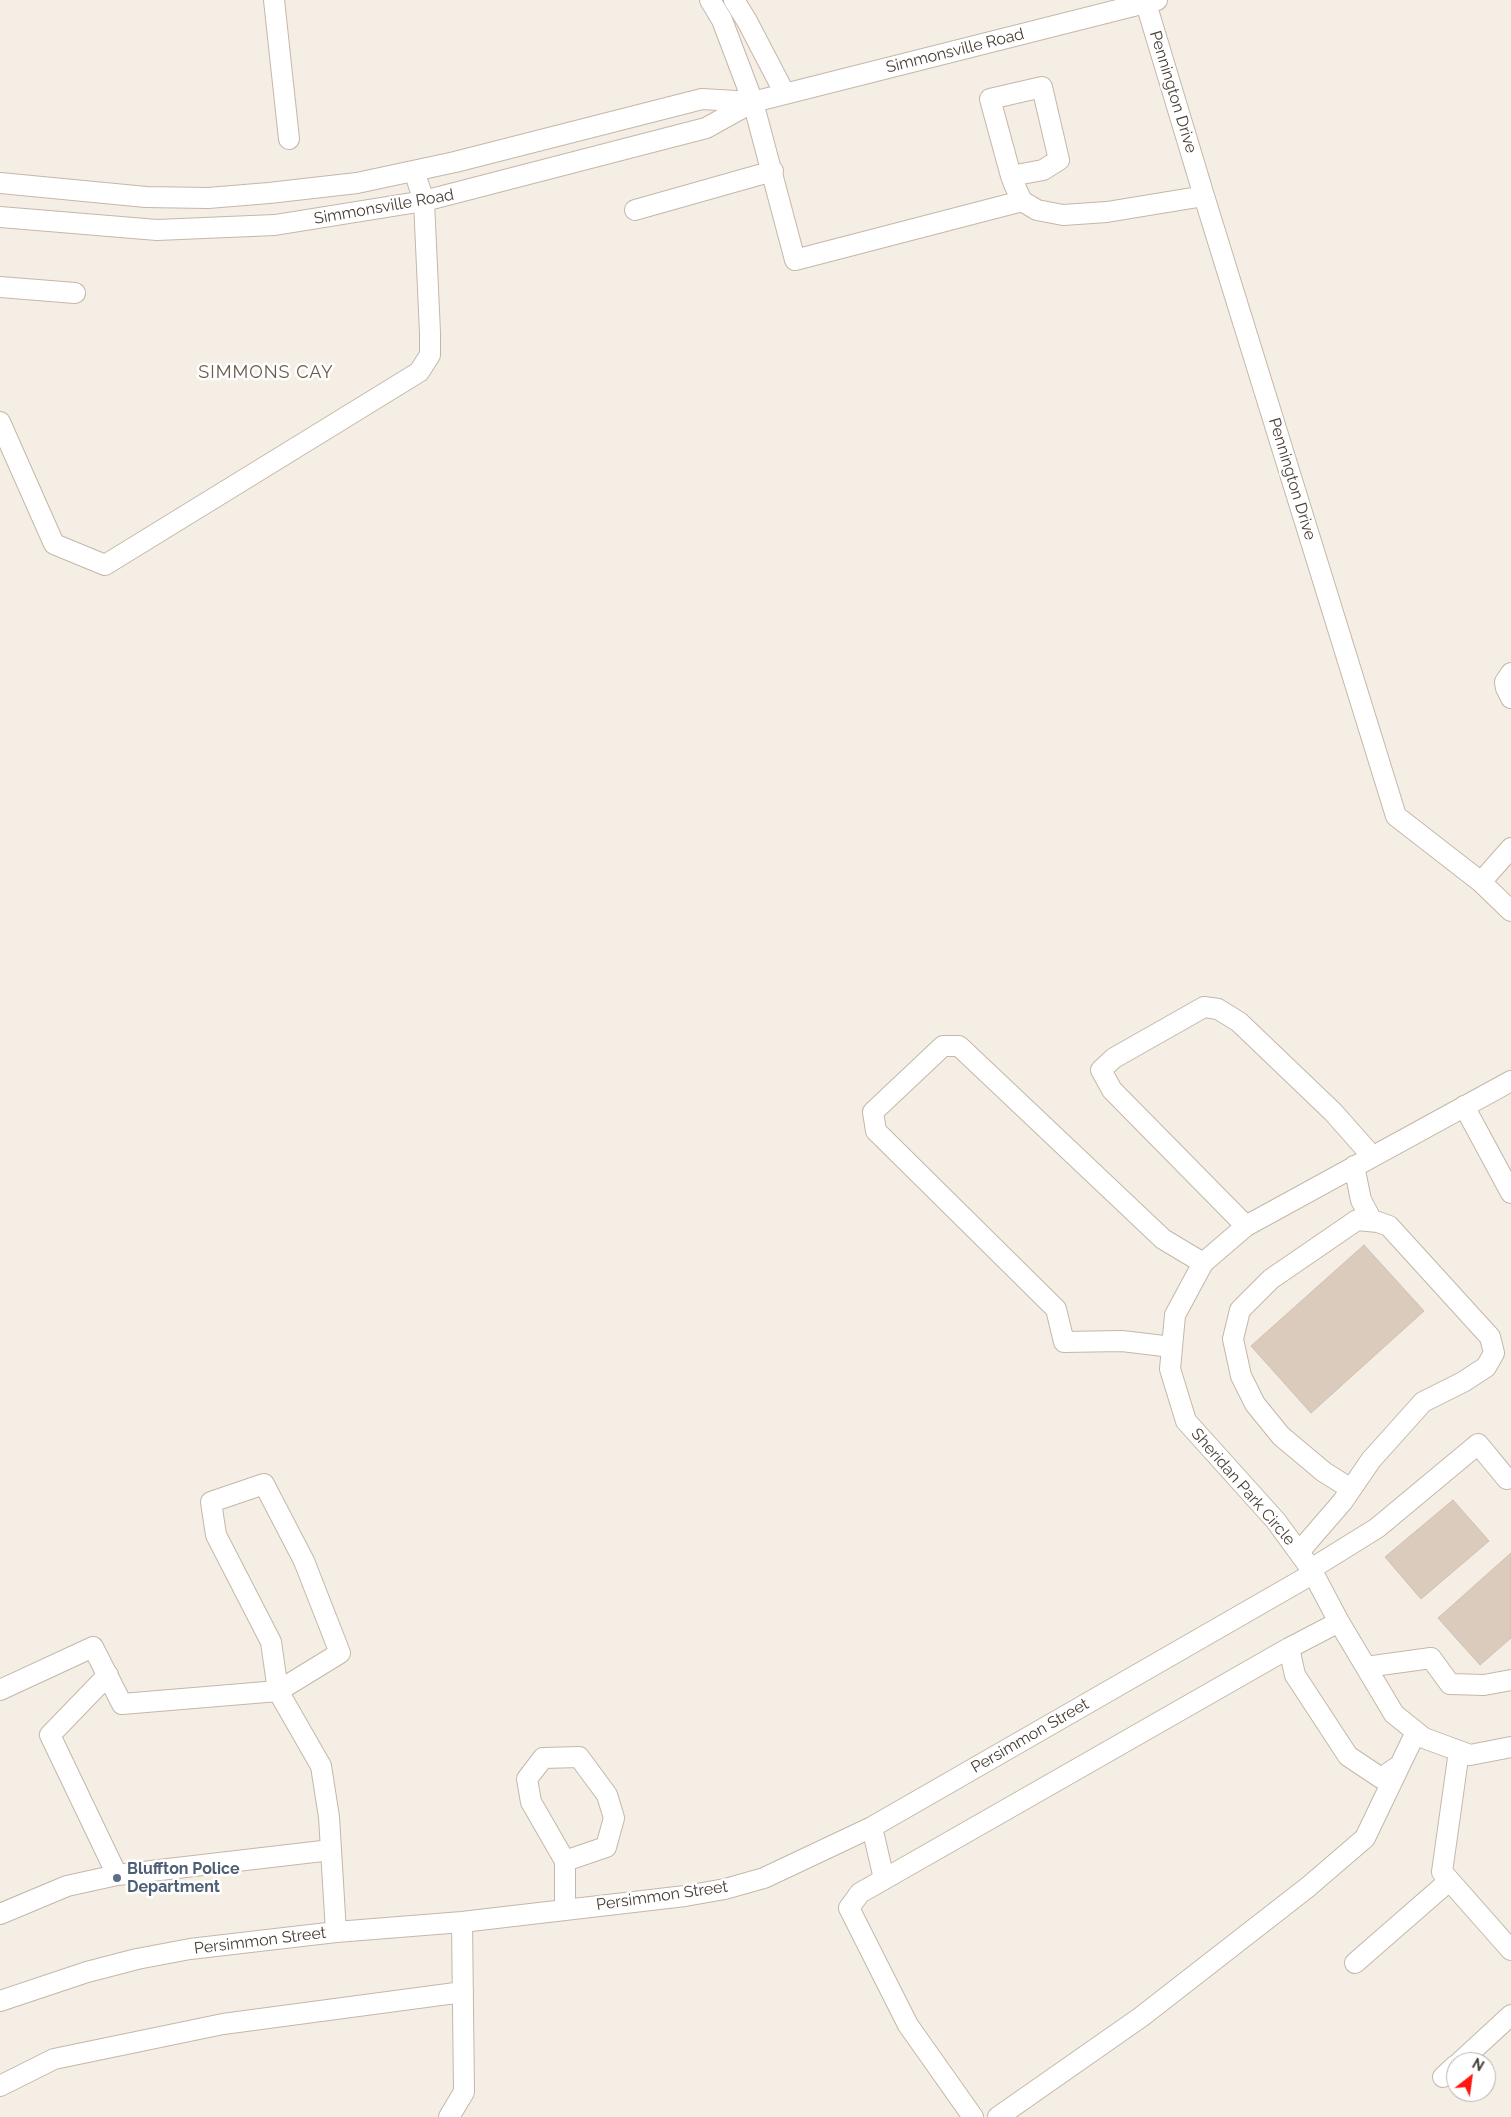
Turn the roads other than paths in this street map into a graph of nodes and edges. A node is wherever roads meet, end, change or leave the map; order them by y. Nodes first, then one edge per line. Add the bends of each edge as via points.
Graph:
1 (274, 0) edge
2 (710, 0) edge
3 (734, 0) edge
4 (1150, 1) edge
5 (785, 94) junction
6 (753, 102) junction
7 (290, 139) dead end
8 (414, 171) junction
9 (773, 171) junction
10 (1011, 176) junction
11 (0, 183) edge
12 (1204, 196) junction
13 (424, 202) junction
14 (1022, 202) junction
15 (634, 210) dead end
16 (0, 217) edge
17 (0, 287) edge
18 (75, 293) dead end
19 (0, 422) edge
20 (1511, 673) edge
21 (1511, 698) edge
22 (1511, 848) edge
23 (1481, 882) junction
24 (1511, 911) edge
25 (1511, 1081) edge
26 (1464, 1106) junction
27 (1372, 1156) junction
28 (1354, 1166) junction
29 (1511, 1193) edge
30 (1372, 1221) junction
31 (1246, 1226) junction
32 (1203, 1264) junction
33 (1172, 1347) junction
34 (1507, 1479) dead end
35 (1351, 1490) junction
36 (1299, 1552) junction
37 (1312, 1571) junction
38 (1340, 1622) junction
39 (1290, 1648) junction
40 (1366, 1668) junction
41 (108, 1675) junction
42 (1511, 1680) edge
43 (0, 1690) edge
44 (278, 1691) junction
45 (1416, 1732) junction
46 (1511, 1747) edge
47 (1459, 1751) junction
48 (1400, 1765) junction
49 (872, 1827) junction
50 (331, 1850) junction
51 (565, 1861) junction
52 (117, 1875) junction
53 (884, 1879) junction
54 (1449, 1881) junction
55 (565, 1910) junction
56 (0, 1914) edge
57 (462, 1922) junction
58 (336, 1932) junction
59 (1511, 1950) edge
60 (1355, 1963) dead end
61 (463, 1992) junction
62 (0, 2001) edge
63 (1511, 2015) edge
64 (1471, 2052) edge
65 (0, 2086) edge
66 (449, 2117) edge
67 (973, 2117) edge
68 (998, 2117) edge

1 - 7 street
2 - 6 street via 722,20
3 - 5 street
4 - 5 street, Simmonsville Road
4 - 12 street, Pennington Drive
5 - 6 street, Simmonsville Road
6 - 8 street, Simmonsville Road via 702,99
6 - 9 street
6 - 13 street, Simmonsville Road via 706,128
8 - 11 street, Simmonsville Road via 357,183 208,198 146,197
8 - 13 street
9 - 14 street via 795,260
9 - 15 street
10 - 10 street via 990,98 1042,87 1059,160 1043,170
10 - 14 street
12 - 14 street via 1108,212 1063,214 1038,210
12 - 23 street, Pennington Drive via 1396,816
13 - 16 street, Simmonsville Road via 275,225 157,230
13 - 19 street via 430,355 419,372 105,565 54,544
17 - 18 street
20 - 21 street via 1506,682
22 - 23 street
23 - 24 street, Pennington Drive
25 - 26 street, Sheridan Park Circle
26 - 27 street, Sheridan Park Circle
26 - 29 street
27 - 28 street, Sheridan Park Circle
27 - 31 street via 1333,1112 1240,1022 1218,1009 1204,1008 1114,1058 1101,1070 1112,1090
28 - 30 street via 1361,1200
28 - 31 street, Sheridan Park Circle
30 - 35 street via 1389,1226 1490,1337 1494,1352 1478,1372 1422,1402 1371,1460
30 - 35 street via 1357,1220 1271,1279 1240,1310 1233,1340 1241,1376 1255,1404 1281,1436
31 - 32 street, Sheridan Park Circle
32 - 33 street, Sheridan Park Circle via 1175,1315
32 - 33 street via 1163,1239 959,1046 943,1046 873,1112 876,1132 1056,1309 1064,1342 1122,1341
33 - 36 street, Sheridan Park Circle via 1170,1369 1186,1421 1276,1521
34 - 37 street, Persimmon Street via 1478,1444 1377,1528
35 - 36 street
36 - 37 street, Sheridan Park Circle
37 - 38 street, Sheridan Park Circle
37 - 49 street, Persimmon Street
38 - 39 street
38 - 40 street, Sheridan Park Circle
39 - 48 street via 1295,1675 1348,1756 1381,1778
39 - 53 street
40 - 42 street via 1431,1658 1450,1684 1484,1685
40 - 45 street, Sheridan Park Circle via 1394,1714
41 - 43 street via 93,1647
41 - 44 street via 122,1704
41 - 52 street via 50,1735
44 - 44 street via 271,1642 216,1536 211,1502 264,1484 304,1561 340,1653
44 - 50 street via 321,1766
45 - 47 street, Sheridan Park Circle
45 - 48 street
46 - 47 street, Sheridan Park Circle via 1470,1755
47 - 54 street via 1442,1872
48 - 68 street via 1365,1838 1308,1887 1141,2017
49 - 53 street
49 - 55 street, Persimmon Street via 764,1878 725,1889
50 - 52 street
50 - 58 street
51 - 51 street via 531,1802 527,1779 544,1758 580,1757 607,1795 614,1818 606,1847
51 - 55 street
52 - 56 street via 67,1886
53 - 67 street via 860,1893 848,1908 908,2025
54 - 59 street
54 - 60 street
55 - 57 street, Persimmon Street
57 - 58 street, Persimmon Street
57 - 61 street
58 - 62 street, Persimmon Street via 190,1949 137,1959
61 - 65 street via 223,2024 54,2059
61 - 66 street via 464,2092
63 - 64 street

